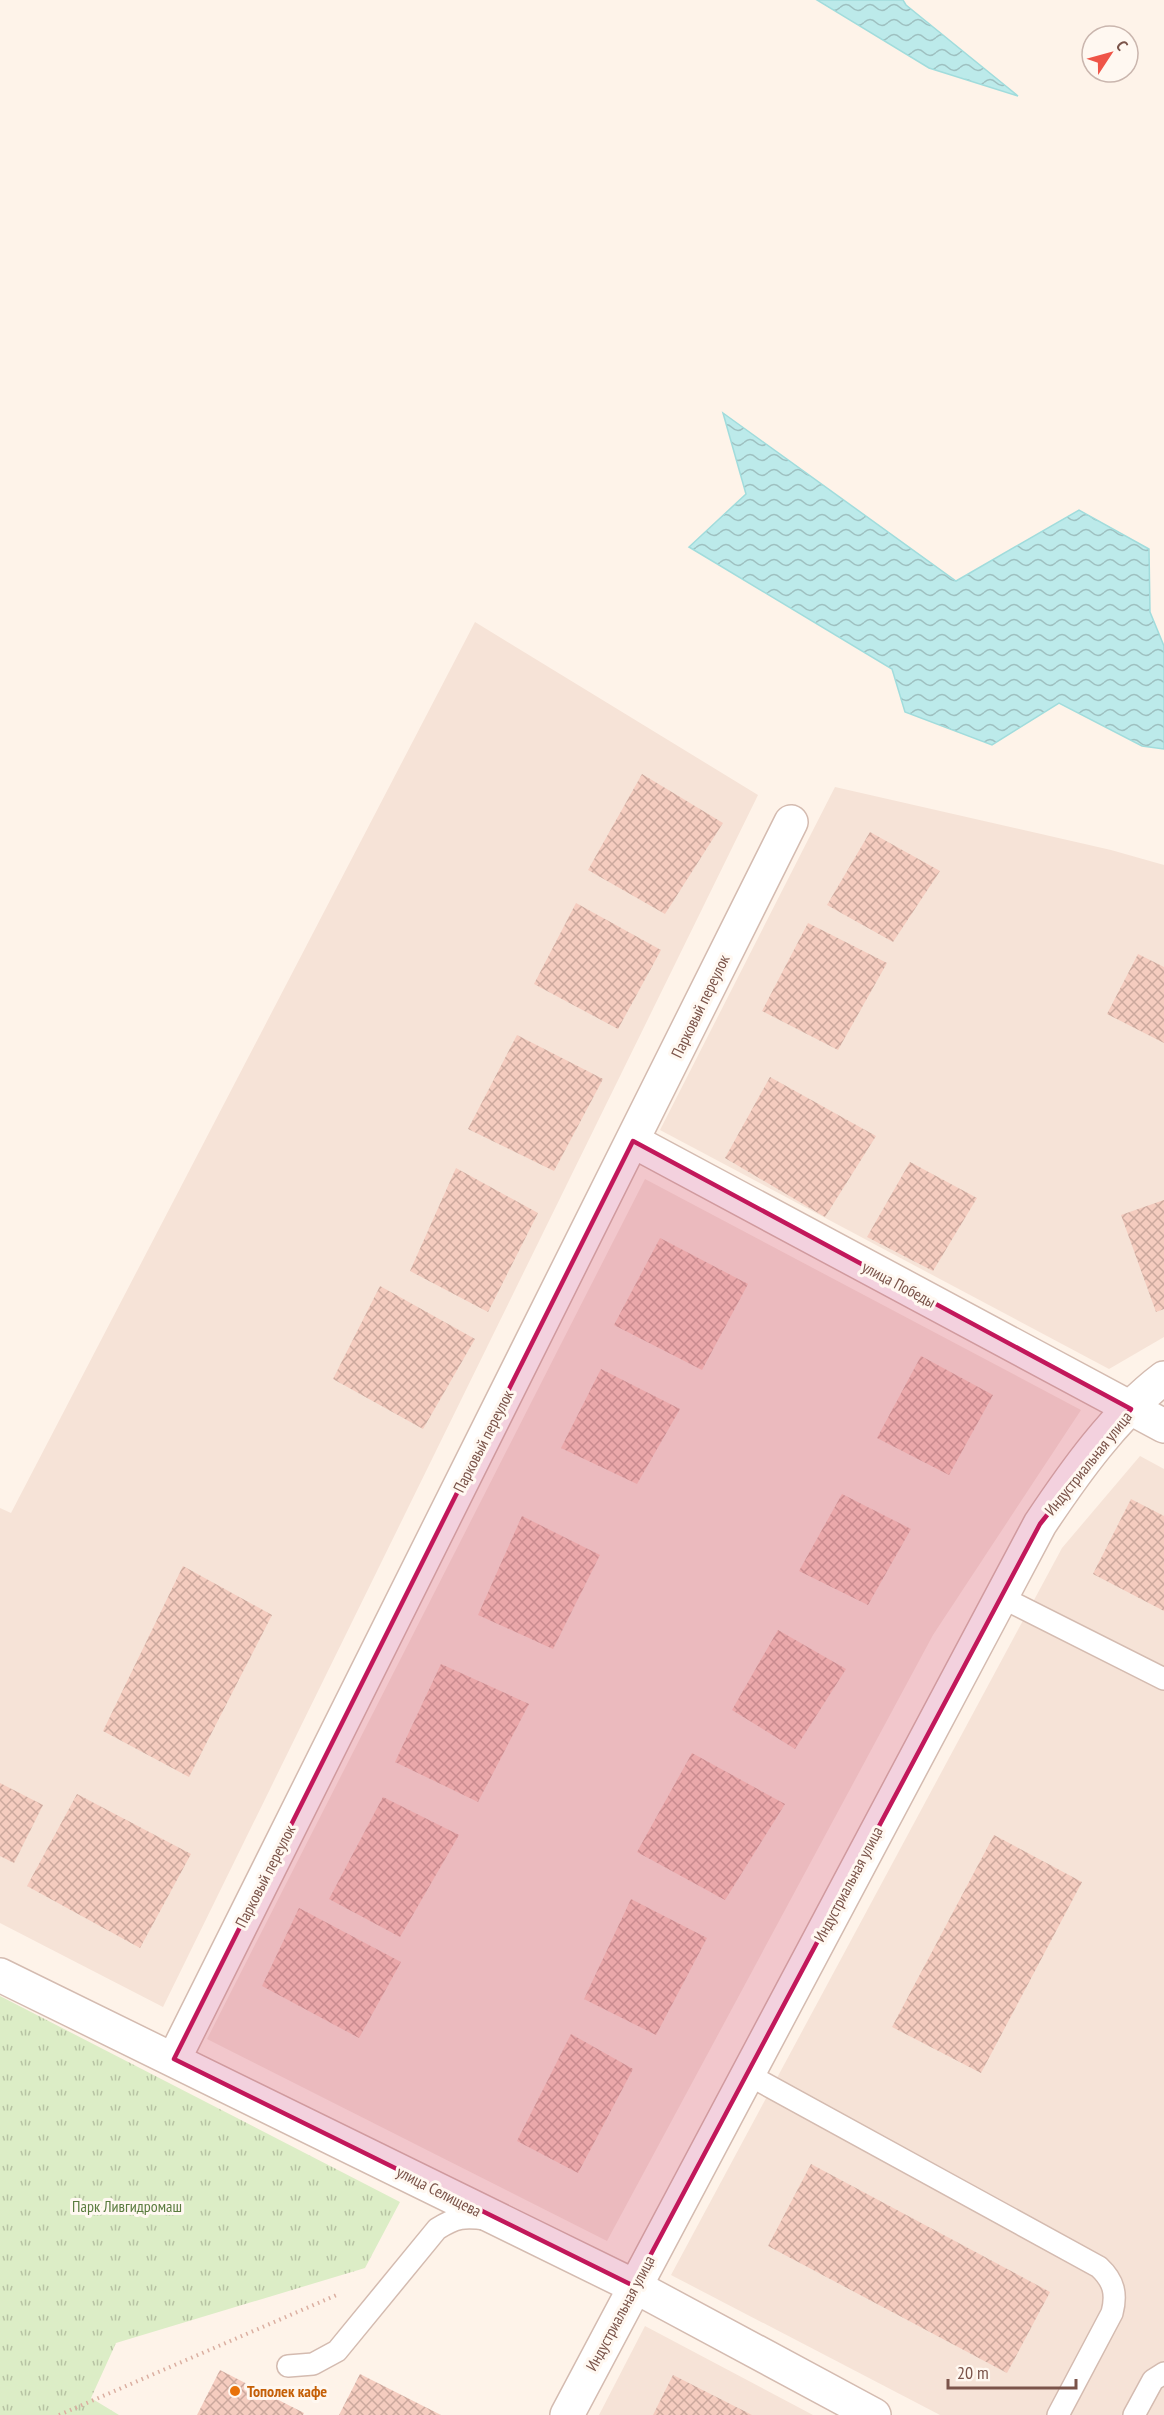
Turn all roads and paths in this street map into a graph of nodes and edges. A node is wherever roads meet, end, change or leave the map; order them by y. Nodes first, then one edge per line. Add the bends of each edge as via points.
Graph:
1 (791, 822) dead end
2 (633, 1141) junction
3 (1164, 1377) edge
4 (1131, 1408) junction
5 (1164, 1426) edge
6 (1001, 1597) junction
7 (1164, 1679) edge
8 (0, 1975) edge
9 (174, 2059) junction
10 (747, 2074) junction
11 (498, 2221) junction
12 (634, 2286) junction
13 (345, 2291) dead end
14 (288, 2366) dead end
15 (1164, 2373) edge
16 (867, 2413) edge
17 (59, 2415) edge
18 (567, 2415) edge
19 (1059, 2415) edge
20 (1134, 2415) edge

1 - 2 street, Парковый переулок
2 - 4 street, улица Победы
2 - 9 street, Парковый переулок
3 - 4 street, Индустриальная улица
4 - 5 street, улица Победы
4 - 6 street, Индустриальная улица via 1063,1489
6 - 7 lane
6 - 10 street, Индустриальная улица
8 - 9 street, улица Селищева
9 - 11 street, улица Селищева
10 - 12 street, Индустриальная улица
10 - 19 lane via 1104,2272 1114,2289 1112,2313
11 - 12 street, улица Селищева
11 - 14 lane via 464,2216 450,2220 437,2229 337,2351 313,2364
12 - 16 street, улица Селищева
12 - 18 street, Индустриальная улица
13 - 17 path
15 - 20 lane via 1153,2380

